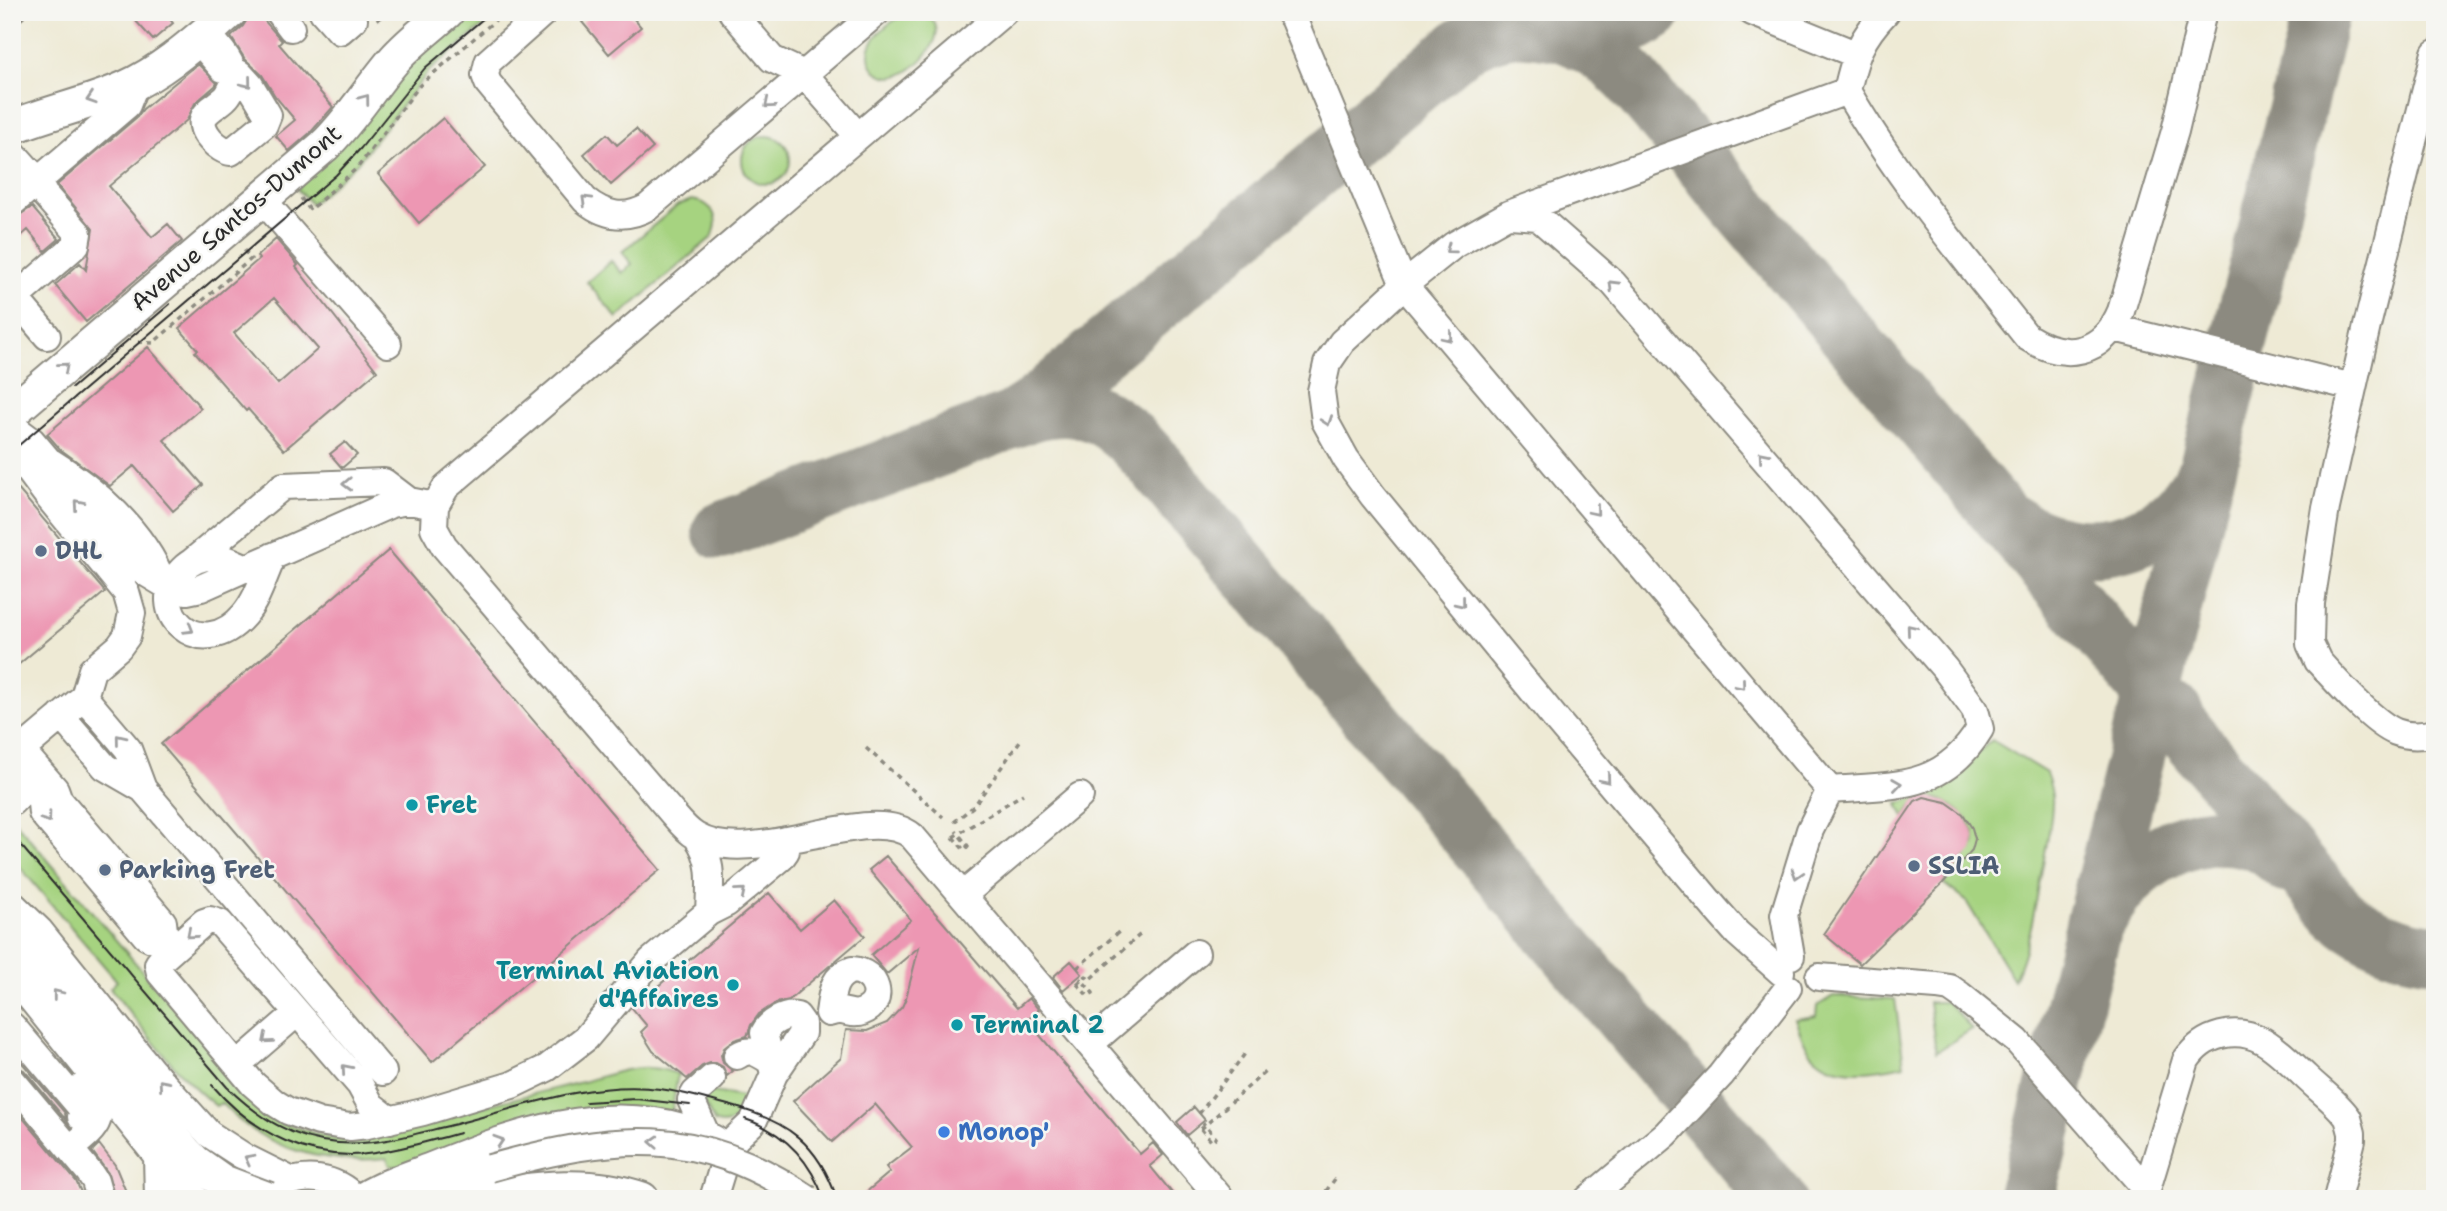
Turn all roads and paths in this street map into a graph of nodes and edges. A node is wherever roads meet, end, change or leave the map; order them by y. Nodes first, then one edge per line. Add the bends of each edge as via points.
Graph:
1 (30, 12) edge
2 (323, 12) edge
3 (447, 12) edge
4 (544, 12) edge
5 (732, 12) edge
6 (877, 12) edge
7 (1004, 12) edge
8 (1288, 12) edge
9 (1752, 12) edge
10 (1886, 12) edge
11 (2203, 12) edge
12 (354, 19) dead end
13 (218, 22) edge
14 (12, 26) edge
15 (2435, 52) edge
16 (1855, 54) junction
17 (233, 71) dead end
18 (804, 74) junction
19 (136, 82) junction
20 (1847, 91) junction
21 (12, 127) edge
22 (858, 135) junction
23 (12, 152) edge
24 (38, 181) junction
25 (262, 199) junction
26 (12, 203) edge
27 (1508, 215) junction
28 (1404, 285) junction
29 (2114, 327) junction
30 (47, 336) dead end
31 (388, 344) dead end
32 (2353, 387) junction
33 (13, 429) edge
34 (409, 501) junction
35 (435, 506) junction
36 (273, 556) junction
37 (192, 562) junction
38 (247, 568) junction
39 (167, 585) junction
40 (84, 697) junction
41 (61, 716) junction
42 (2435, 733) edge
43 (1020, 741) dead end
44 (866, 748) dead end
45 (14, 760) edge
46 (143, 789) junction
47 (1829, 790) junction
48 (1023, 794) dead end
49 (1080, 796) dead end
50 (12, 802) edge
51 (943, 817) dead end
52 (954, 822) dead end
53 (956, 831) dead end
54 (697, 837) junction
55 (786, 839) junction
56 (12, 894) edge
57 (963, 895) junction
58 (12, 904) edge
59 (709, 912) junction
60 (1121, 930) dead end
61 (1143, 932) dead end
62 (22, 948) edge
63 (1196, 953) dead end
64 (1077, 968) dead end
65 (1787, 972) junction
66 (1080, 978) dead end
67 (12, 1006) edge
68 (297, 1013) junction
69 (829, 1013) dead end
70 (12, 1026) edge
71 (1090, 1044) junction
72 (1247, 1051) dead end
73 (737, 1056) dead end
74 (237, 1065) junction
75 (383, 1072) dead end
76 (1266, 1072) dead end
77 (712, 1078) dead end
78 (12, 1080) edge
79 (366, 1095) junction
80 (1199, 1114) dead end
81 (390, 1120) junction
82 (753, 1122) junction
83 (1203, 1123) dead end
84 (331, 1125) junction
85 (80, 1134) junction
86 (706, 1134) junction
87 (728, 1150) junction
88 (157, 1156) junction
89 (1338, 1175) dead end
90 (403, 1177) junction
91 (279, 1189) edge
92 (2145, 1194) edge
93 (239, 1195) edge
94 (100, 1199) edge
95 (159, 1199) edge
96 (196, 1199) edge
97 (357, 1199) edge
98 (463, 1199) edge
99 (642, 1199) edge
100 (713, 1199) edge
101 (808, 1199) edge
102 (1221, 1199) edge
103 (1320, 1199) edge
104 (1588, 1199) edge
105 (2337, 1199) edge

1 - 14 path
2 - 12 street via 340,32
25 -> 3 main road, Avenue Santos-Dumont via 337,133 394,60
18 -> 4 street via 648,207 628,215 606,213 585,200 492,90 485,75 494,55
5 - 18 street via 772,59
6 - 18 street
7 - 22 street
8 - 28 street
9 - 16 street
10 - 16 street
11 - 29 street via 2175,131
13 - 17 street
13 - 19 main road via 173,60
15 - 32 street
16 - 20 street
18 - 22 street
19 -> 21 main road
19 - 24 street via 127,105
20 - 27 street
20 - 29 street via 1917,197 2027,337 2066,351 2092,346
22 - 35 street via 446,487
23 - 24 street
24 - 26 street
24 - 30 street via 78,233 76,245 15,298
25 - 31 street
33 -> 25 main road, Avenue Santos-Dumont
27 -> 28 street via 1454,245
47 -> 27 street via 1900,785 1933,776 1968,750 1980,729 1975,710 1945,669 1613,283 1538,217
28 -> 47 street
28 -> 65 street via 1342,342 1327,364 1321,390 1325,421 1346,459 1550,712 1737,933
29 - 32 street
32 - 42 street via 2326,508 2311,603 2310,643 2318,661 2388,728 2407,735
33 - 39 street via 32,441 58,481 131,564
33 - 40 street via 49,498 130,601 127,636 92,670
34 - 35 street
34 - 36 street via 386,505
34 -> 37 street via 384,482 283,486
35 - 54 street via 434,528 444,546
36 - 38 street
39 -> 36 street via 171,610 180,625 194,634 211,636 236,623 249,608
37 - 38 street via 213,557
37 - 39 street
38 - 39 street via 195,591
40 - 41 street
46 -> 40 street via 128,749
41 - 45 street
41 - 46 street via 105,767
43 - 52 path via 974,806
44 - 51 path
45 -> 45 street via 40,794 42,813 146,936 158,937 163,922 59,800 55,789
45 - 50 street via 21,793
46 - 75 street
47 -> 65 street via 1784,915
48 - 53 path, bridge via 966,829 956,835 953,837 964,850 968,846 962,839
49 - 57 street
54 - 55 street via 737,846
54 - 59 street via 710,866
55 - 57 street via 878,825 900,828 912,835
59 -> 55 street via 727,903 781,858
56 - 62 street
57 - 71 street
58 - 62 street
59 - 81 street via 651,961 586,1038 547,1068 512,1085
60 - 64 path
61 - 66 path, bridge via 1089,980 1086,976 1077,984 1088,996 1093,993
62 - 88 street
91 -> 62 street via 246,1158 209,1134 152,1071
93 -> 62 main road via 195,1162
63 - 71 street
65 - 92 street via 1800,992 1812,988 1819,977 1950,988 2017,1041
65 - 104 street via 1721,1075 1666,1134
67 - 85 street via 96,1101 97,1125
68 -> 74 street
68 -> 74 street via 220,923 204,922 161,960 159,969
79 -> 68 street
69 - 82 street via 771,1110
70 - 85 street via 82,1110
71 - 102 street
72 - 80 path
73 - 82 street via 753,1051 772,1068
74 - 84 street via 275,1102 301,1117
76 - 83 path, bridge via 1200,1129 1212,1142 1216,1138
77 - 86 street via 691,1100
78 - 85 street
79 - 81 street
79 - 84 street
81 - 84 street
82 - 87 street
85 - 94 street
86 - 87 street
90 -> 86 street via 527,1132 611,1117 676,1125
87 - 100 street
88 - 95 street
88 - 96 street
89 - 103 path
90 - 97 street
101 -> 90 street, bridge via 749,1165 671,1143 608,1142 563,1149 430,1186
91 - 93 main road, bridge
91 - 97 street via 315,1178 343,1187
92 - 105 street via 2186,1060 2207,1040 2242,1033 2270,1044 2348,1118 2353,1133
98 - 99 main road via 589,1187

